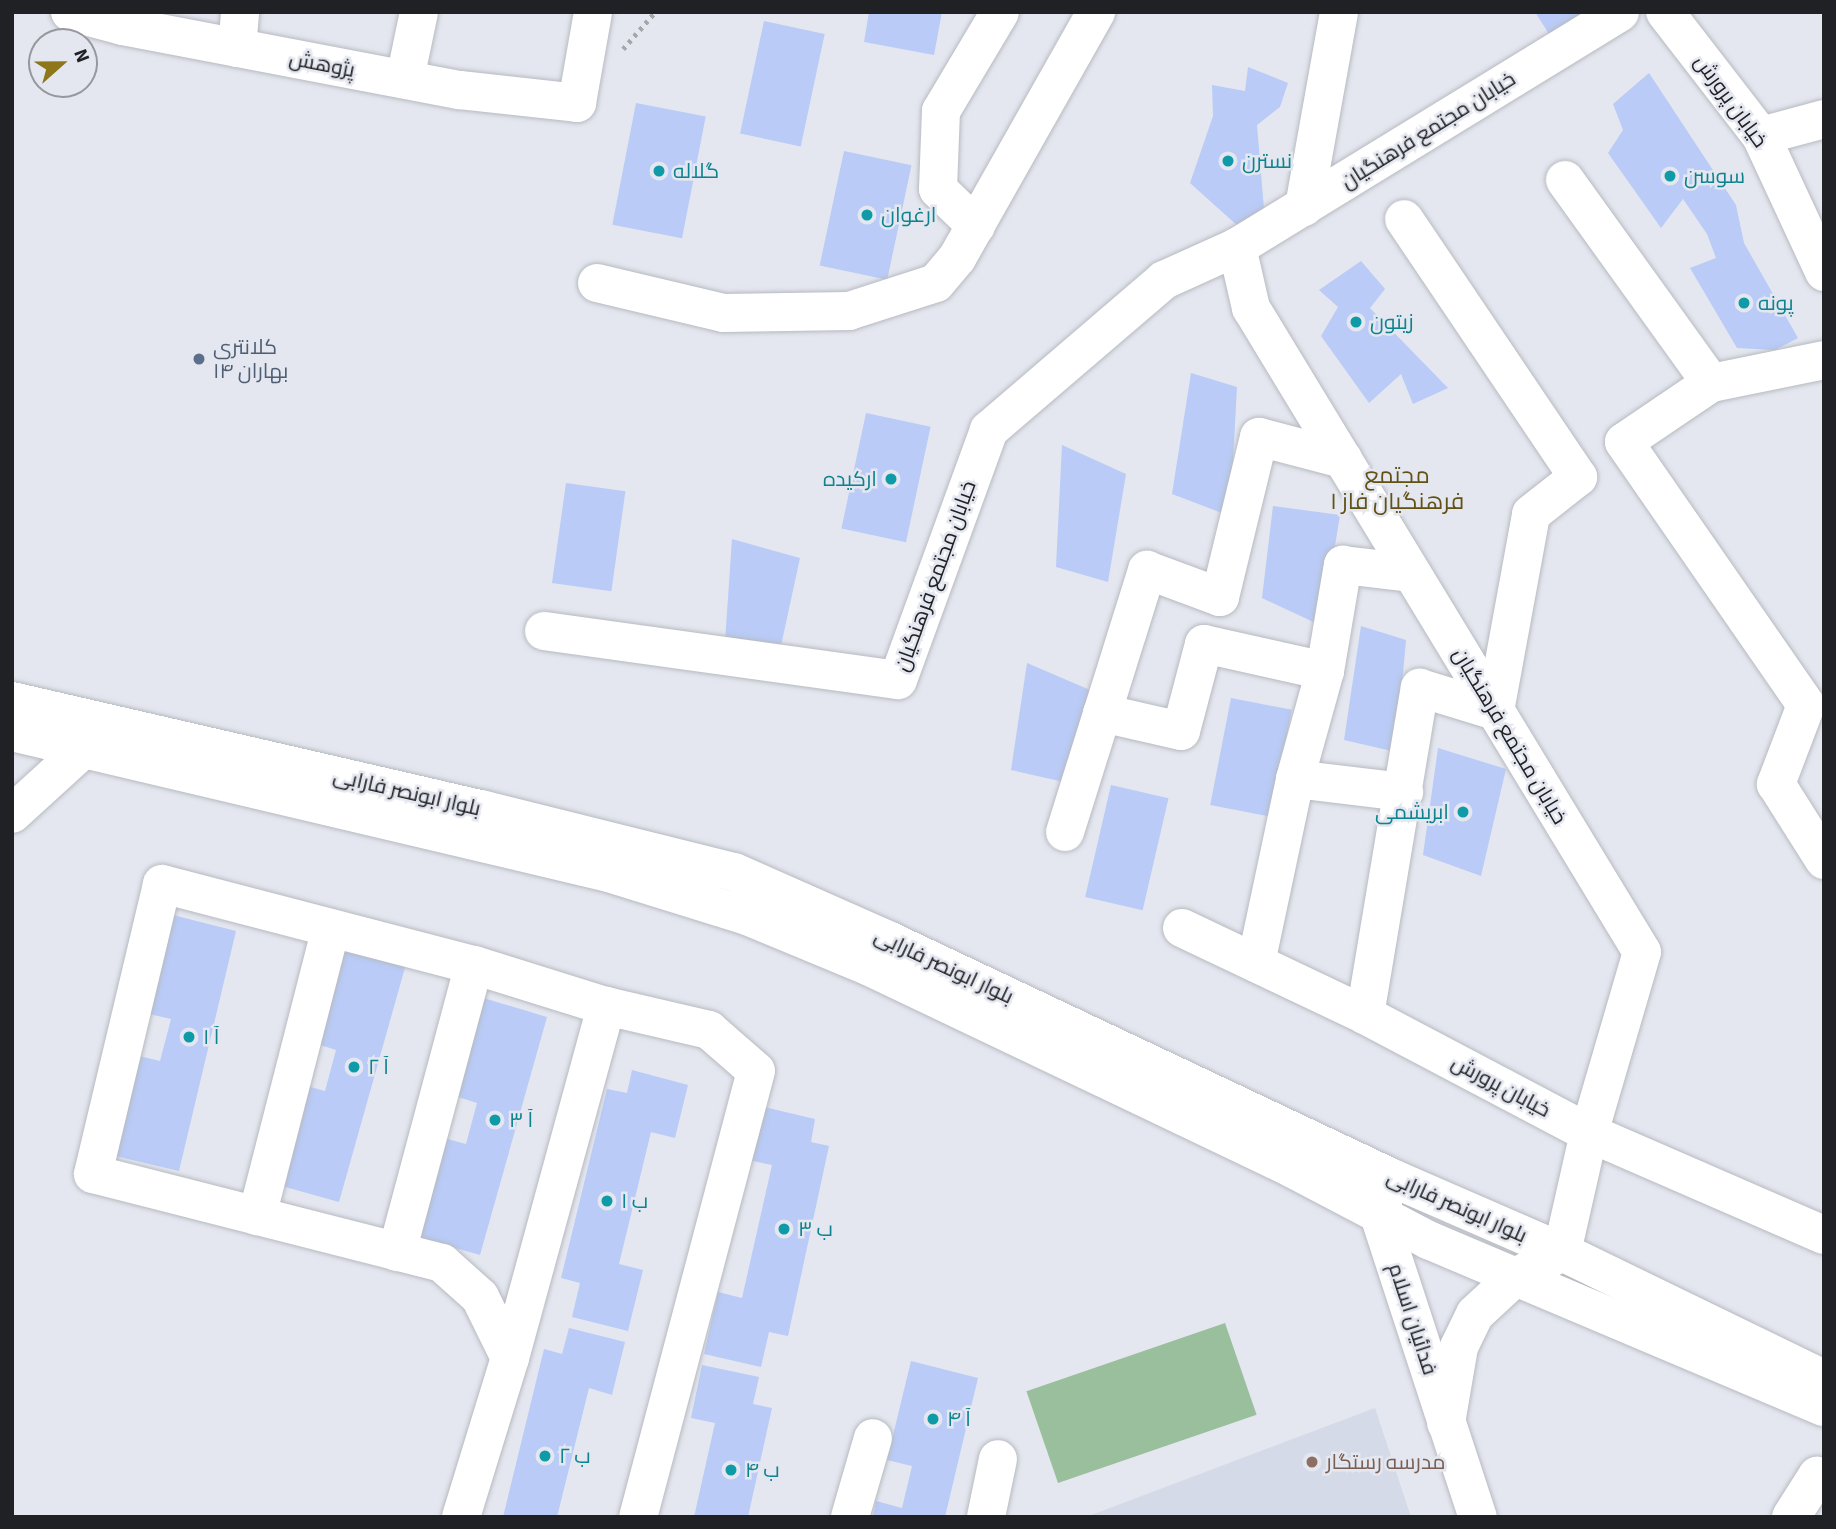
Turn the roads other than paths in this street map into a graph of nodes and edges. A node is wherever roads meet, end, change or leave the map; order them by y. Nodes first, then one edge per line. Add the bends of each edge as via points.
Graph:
1 (70, 12) edge
2 (419, 12) edge
3 (593, 12) edge
4 (1000, 12) edge
5 (1096, 12) edge
6 (1339, 12) edge
7 (1620, 12) edge
8 (1665, 12) edge
9 (239, 30) edge
10 (405, 79) junction
11 (1824, 119) edge
12 (1761, 136) junction
13 (1565, 180) dead end
14 (1304, 206) junction
15 (1404, 219) dead end
16 (975, 226) junction
17 (1237, 247) junction
18 (1824, 272) edge
19 (597, 284) dead end
20 (1824, 360) edge
21 (1711, 383) junction
22 (1624, 442) junction
23 (1343, 459) junction
24 (1578, 477) junction
25 (1411, 572) junction
26 (544, 631) dead end
27 (1325, 671) junction
28 (12, 701) edge
29 (1495, 711) junction
30 (1102, 713) junction
31 (12, 732) edge
32 (86, 734) junction
33 (1295, 779) junction
34 (1404, 792) junction
35 (12, 814) edge
36 (1065, 832) dead end
37 (1824, 860) edge
38 (331, 928) junction
39 (1182, 928) dead end
40 (1256, 963) junction
41 (474, 965) junction
42 (606, 1006) junction
43 (1365, 1015) junction
44 (1590, 1133) junction
45 (1392, 1178) junction
46 (1379, 1215) junction
47 (257, 1216) junction
48 (1824, 1235) edge
49 (397, 1252) junction
50 (1562, 1252) junction
51 (1514, 1278) junction
52 (510, 1358) junction
53 (1824, 1379) edge
54 (1824, 1406) edge
55 (1446, 1423) junction
56 (873, 1438) dead end
57 (998, 1459) dead end
58 (1820, 1477) edge
59 (461, 1517) edge
60 (638, 1517) edge
61 (850, 1517) edge
62 (986, 1517) edge
63 (1478, 1517) edge
64 (1791, 1517) edge

1 - 9 street, پژوهش
2 - 10 street
3 - 10 street, پژوهش via 577,103
4 - 16 street via 941,111 938,189
5 - 16 street
6 - 14 street
7 - 14 street, خیابان مجتمع فرهنگیان
8 - 12 street, خیابان پرورش
9 - 10 street, پژوهش
11 - 12 street
12 - 18 street, خیابان پرورش
13 - 21 street
14 - 17 street, خیابان مجتمع فرهنگیان
15 - 24 street
16 - 19 street via 936,283 849,311 724,313
17 - 23 street, خیابان مجتمع فرهنگیان via 1251,308
17 - 26 street, خیابان مجتمع فرهنگیان via 1164,280 989,429 898,680
20 - 21 street
21 - 22 street
22 - 24 street
22 - 37 street via 1806,705 1776,783
23 - 25 street, خیابان مجتمع فرهنگیان
23 - 30 street via 1259,437 1220,597 1147,570
24 - 29 street via 1531,514
25 - 27 street via 1343,565
25 - 29 street, خیابان مجتمع فرهنگیان
27 - 30 street via 1204,644 1181,731
27 - 33 street
28 - 32 street, بلوار ابونصر فارابی
29 - 34 street via 1420,688
29 - 44 street, خیابان مجتمع فرهنگیان via 1642,952
30 - 36 street
31 - 32 street, بلوار ابونصر فارابی
32 - 35 street
32 - 45 street, بلوار ابونصر فارابی via 481,809 734,872
32 - 46 street, بلوار ابونصر فارابی via 609,873 747,916 868,966
33 - 34 street
33 - 40 street
34 - 43 street
38 - 41 street
38 - 47 street
38 - 47 street via 162,884 93,1174
39 - 40 street, خیابان پرورش
40 - 43 street, خیابان پرورش
41 - 42 street
41 - 49 street
42 - 52 street
42 - 60 street via 709,1030 756,1071
43 - 44 street, خیابان پرورش
44 - 48 street, خیابان پرورش
44 - 50 street, خیابان مجتمع فرهنگیان
45 - 46 street
45 - 50 street, بلوار ابونصر فارابی
46 - 51 street, بلوار ابونصر فارابی
46 - 55 street, فدائیان اسلام
47 - 49 street
49 - 52 street via 442,1263 480,1297
50 - 51 street, فدائیان اسلام
50 - 53 street, بلوار ابونصر فارابی
51 - 54 street, بلوار ابونصر فارابی
51 - 55 street, فدائیان اسلام via 1475,1314 1460,1347
52 - 59 street
55 - 63 street, فدائیان اسلام
56 - 61 street
57 - 62 street
58 - 64 street

